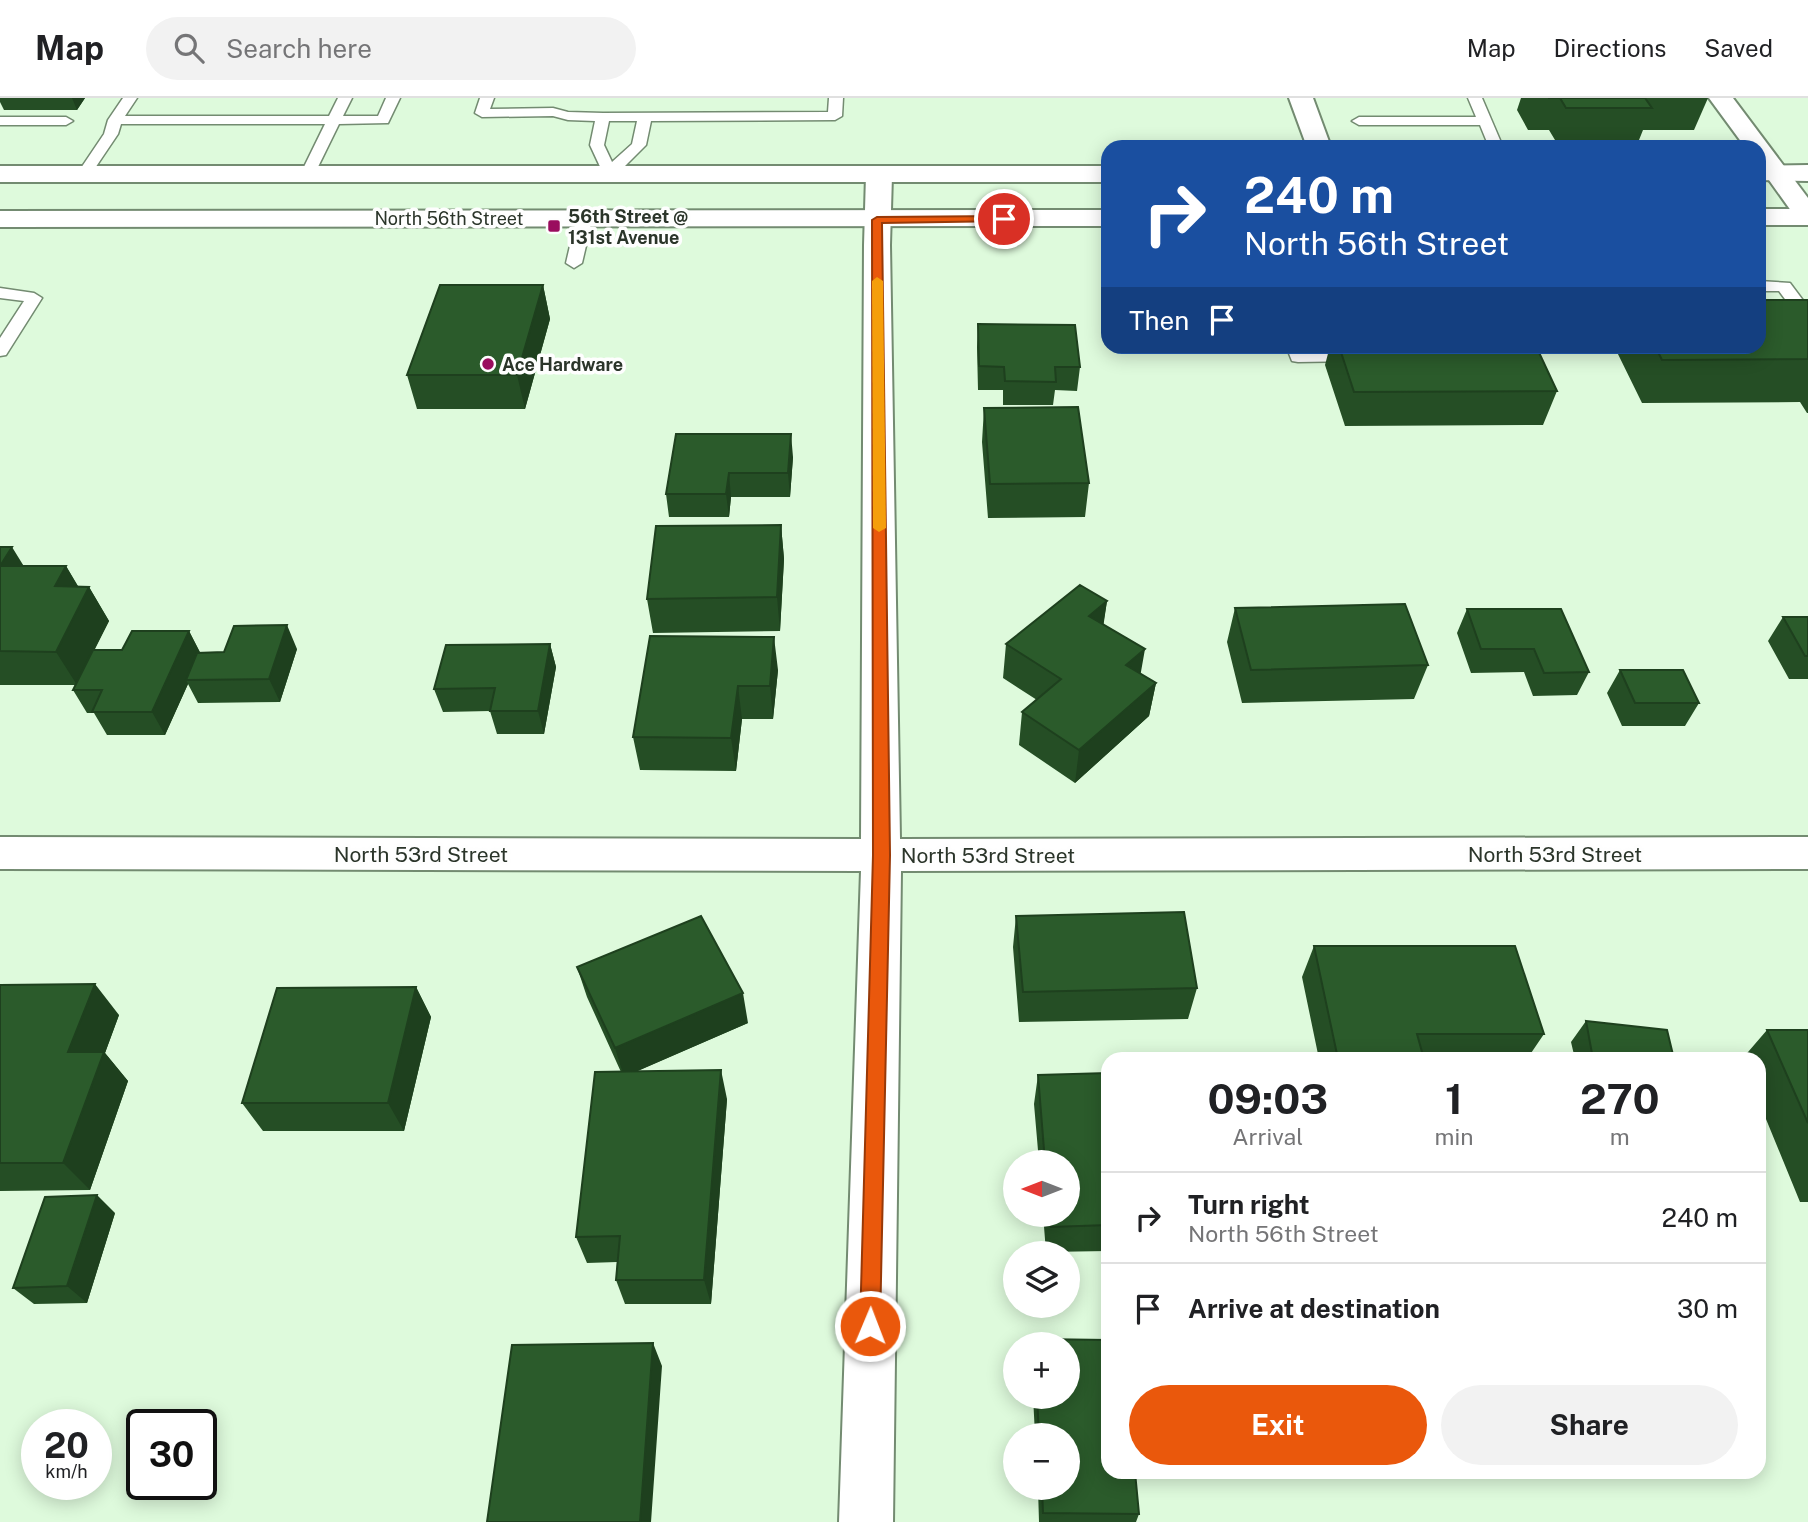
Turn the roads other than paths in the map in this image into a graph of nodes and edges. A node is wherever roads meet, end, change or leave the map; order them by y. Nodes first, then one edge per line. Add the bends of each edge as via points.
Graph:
1 (130, 98) edge
2 (345, 98) edge
3 (393, 98) edge
4 (487, 98) edge
5 (836, 98) edge
6 (1301, 98) edge
7 (1475, 98) edge
8 (1721, 98) edge
9 (603, 117) junction
10 (645, 117) junction
11 (114, 120) junction
12 (334, 120) junction
13 (0, 121) edge
14 (66, 121) dead end
15 (1359, 121) dead end
16 (1485, 121) junction
17 (1316, 140) edge
18 (1493, 140) edge
19 (1752, 140) edge
20 (308, 173) junction
21 (621, 173) junction
22 (1768, 173) edge
23 (1808, 173) edge
24 (0, 174) edge
25 (84, 174) junction
26 (1101, 174) edge
27 (879, 175) junction
28 (416, 217) junction
29 (1766, 217) edge
30 (1808, 217) edge
31 (1101, 218) edge
32 (0, 219) edge
33 (285, 219) junction
34 (584, 220) junction
35 (877, 220) junction
36 (574, 263) dead end
37 (1766, 286) edge
38 (0, 293) edge
39 (1800, 297) edge
40 (1804, 321) edge
41 (0, 351) edge
42 (1347, 354) edge
43 (1372, 355) edge
44 (0, 853) edge
45 (1808, 853) edge
46 (881, 855) junction
47 (866, 1522) edge

1 - 11 lane
2 - 12 lane
3 - 12 lane via 383,120
4 - 9 lane via 482,113
5 - 10 lane via 835,116
6 - 17 street
7 - 16 lane
8 - 19 street
9 - 10 lane
9 - 21 lane via 597,145
10 - 21 lane via 639,145
11 - 12 lane
11 - 25 lane via 111,134
12 - 20 lane
13 - 14 lane
15 - 16 lane
16 - 18 lane
20 - 21 street
20 - 25 street
20 - 33 street
21 - 27 street
21 - 28 street via 610,201 593,209 463,210
22 - 23 street
22 - 30 street
24 - 25 street
26 - 27 street
27 - 35 street
28 - 33 street, North 56th Street
28 - 34 street, North 56th Street
29 - 30 street
31 - 35 street, North 56th Street
32 - 33 street, North 56th Street
34 - 35 street, North 56th Street
34 - 36 lane
35 - 46 street
37 - 39 lane via 1784,286
38 - 41 lane via 34,298
39 - 40 lane
42 - 43 lane
44 - 46 street, North 53rd Street
45 - 46 street, North 53rd Street
46 - 47 street

